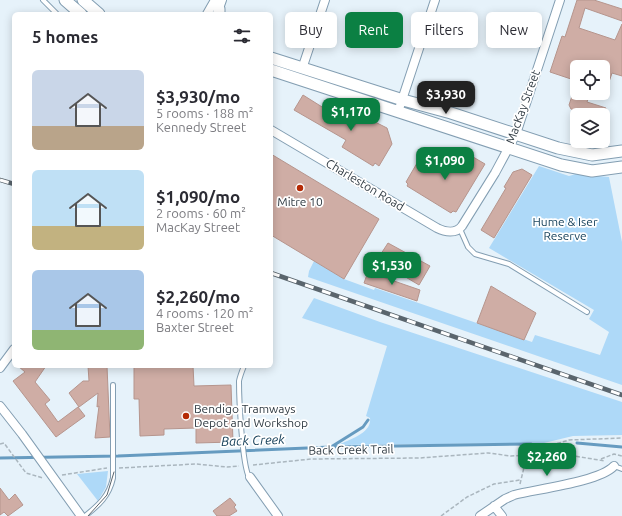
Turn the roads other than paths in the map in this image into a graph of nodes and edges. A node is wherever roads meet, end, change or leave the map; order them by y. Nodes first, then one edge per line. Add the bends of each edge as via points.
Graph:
1 (43, 0) edge
2 (65, 0) edge
3 (83, 0) edge
4 (325, 0) edge
5 (435, 0) edge
6 (560, 0) edge
7 (55, 12) edge
8 (79, 12) edge
9 (97, 12) edge
10 (273, 58) edge
11 (303, 66) junction
12 (273, 71) edge
13 (402, 100) junction
14 (398, 112) junction
15 (273, 131) edge
16 (516, 134) junction
17 (509, 148) junction
18 (622, 151) edge
19 (622, 168) edge
20 (460, 229) junction
21 (587, 312) dead end
22 (12, 352) edge
23 (0, 368) edge
24 (243, 368) edge
25 (113, 385) dead end
26 (0, 406) edge
27 (614, 466) joint
28 (622, 469) edge
29 (250, 477) joint
30 (494, 506) junction
31 (81, 516) edge
32 (85, 516) edge
33 (278, 516) edge
34 (480, 516) edge
35 (502, 516) edge

1 - 7 lane
2 - 8 street
3 - 9 street
4 - 11 street
5 - 13 street
6 - 16 street, MacKay Street
10 - 11 street
11 - 13 street
12 - 14 street
13 - 14 street
13 - 16 street
14 - 17 street
15 - 20 street, Charleston Road via 437,228 446,231
16 - 17 street, MacKay Street
16 - 18 street via 584,154 600,155
17 - 19 street via 583,170
17 - 20 street, MacKay Street
20 - 21 lane via 468,247 475,254 510,264
22 - 23 street
24 - 29 lane via 239,380 246,463
25 - 32 lane via 112,483 99,505
26 - 31 street
27 - 28 lane
27 - 30 street via 605,473 519,494
29 - 33 street
30 - 34 street
30 - 35 street

